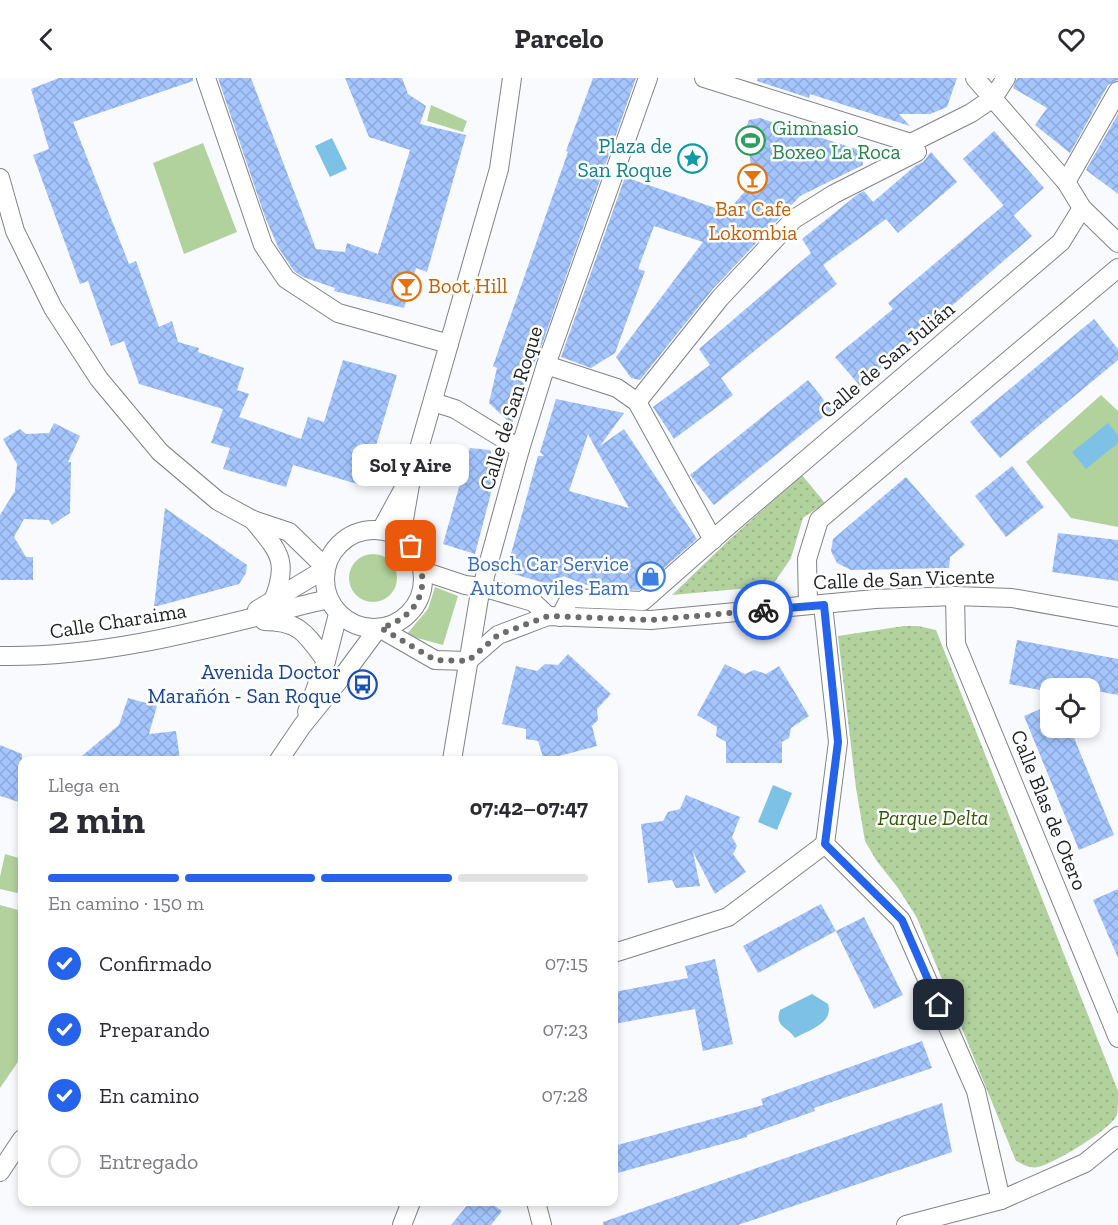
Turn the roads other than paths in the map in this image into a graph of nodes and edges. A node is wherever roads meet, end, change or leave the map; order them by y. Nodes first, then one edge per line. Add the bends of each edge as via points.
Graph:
1 (206, 78) edge
2 (512, 78) edge
3 (648, 78) edge
4 (704, 78) edge
5 (975, 78) edge
6 (1006, 78) edge
7 (1118, 92) edge
8 (993, 99) junction
9 (911, 143) junction
10 (0, 178) edge
11 (1066, 182) junction
12 (1082, 208) junction
13 (1117, 238) edge
14 (1118, 268) edge
15 (449, 344) junction
16 (546, 365) junction
17 (433, 402) junction
18 (637, 402) junction
19 (520, 449) junction
20 (412, 473) junction
21 (253, 520) junction
22 (381, 530) junction
23 (401, 537) junction
24 (713, 540) junction
25 (325, 568) junction
26 (423, 571) junction
27 (482, 587) junction
28 (955, 596) junction
29 (273, 601) junction
30 (816, 605) junction
31 (333, 607) junction
32 (554, 616) junction
33 (1118, 617) edge
34 (241, 620) junction
35 (379, 629) junction
36 (0, 656) edge
37 (326, 661) junction
38 (468, 661) junction
39 (302, 726) junction
40 (282, 756) edge
41 (453, 756) edge
42 (825, 844) junction
43 (618, 952) edge
44 (1118, 1038) edge
45 (1118, 1136) edge
46 (18, 1145) edge
47 (0, 1172) edge
48 (1001, 1200) junction
49 (409, 1206) edge
50 (537, 1206) edge
51 (402, 1225) edge
52 (542, 1225) edge
53 (906, 1225) edge

1 - 15 street via 263,245 286,279 338,313
2 - 15 street via 499,169
3 - 16 street, Calle de San Roque
4 - 9 street
5 - 8 street
6 - 8 street
7 - 11 street
8 - 9 street
8 - 11 street
9 - 18 street via 917,152 794,219 720,298
10 - 21 street via 15,231 53,308 99,379 160,452 218,501
11 - 12 street
12 - 13 street
12 - 24 street, Calle de San Julián via 1061,242
14 - 30 street via 819,520 807,559
15 - 17 street
16 - 18 street via 617,388
16 - 19 street, Calle de San Roque
17 - 19 street via 455,409
17 - 20 street
18 - 24 street
19 - 27 street, Calle de San Roque
20 - 22 street
20 - 23 street
21 - 25 street via 289,532
21 - 29 street via 278,552 281,582
22 - 23 street
22 - 25 street via 352,534 340,542
23 - 26 street via 411,546
24 - 32 street, Calle de San Julián via 644,601 570,598
25 - 29 street, Calle Charaima
25 - 31 street via 324,584
26 - 27 street
26 - 35 street via 418,602 396,624
27 - 32 street via 533,602
27 - 38 street, Calle de San Roque
28 - 30 street, Calle de San Vicente
28 - 33 street, Calle de San Vicente via 1012,597
28 - 44 street, Calle Blas de Otero via 956,644
29 - 34 street, Calle Charaima
30 - 32 street, Calle de San Vicente via 651,620
30 - 42 street via 838,742
31 - 34 street, Calle Charaima
31 - 35 street via 347,622
31 - 37 street
32 - 38 street, Calle de San Vicente via 498,635
34 - 36 street, Calle Charaima via 164,639 81,653
34 - 37 street, Calle Charaima via 283,621 305,633
35 - 38 street via 435,660
35 - 39 street
37 - 39 street
38 - 41 street, Calle de San Roque
39 - 40 street
42 - 43 street via 728,917
42 - 48 street via 902,920 976,1091
45 - 48 street via 1086,1164
46 - 47 street
48 - 53 street
49 - 51 street
50 - 52 street

